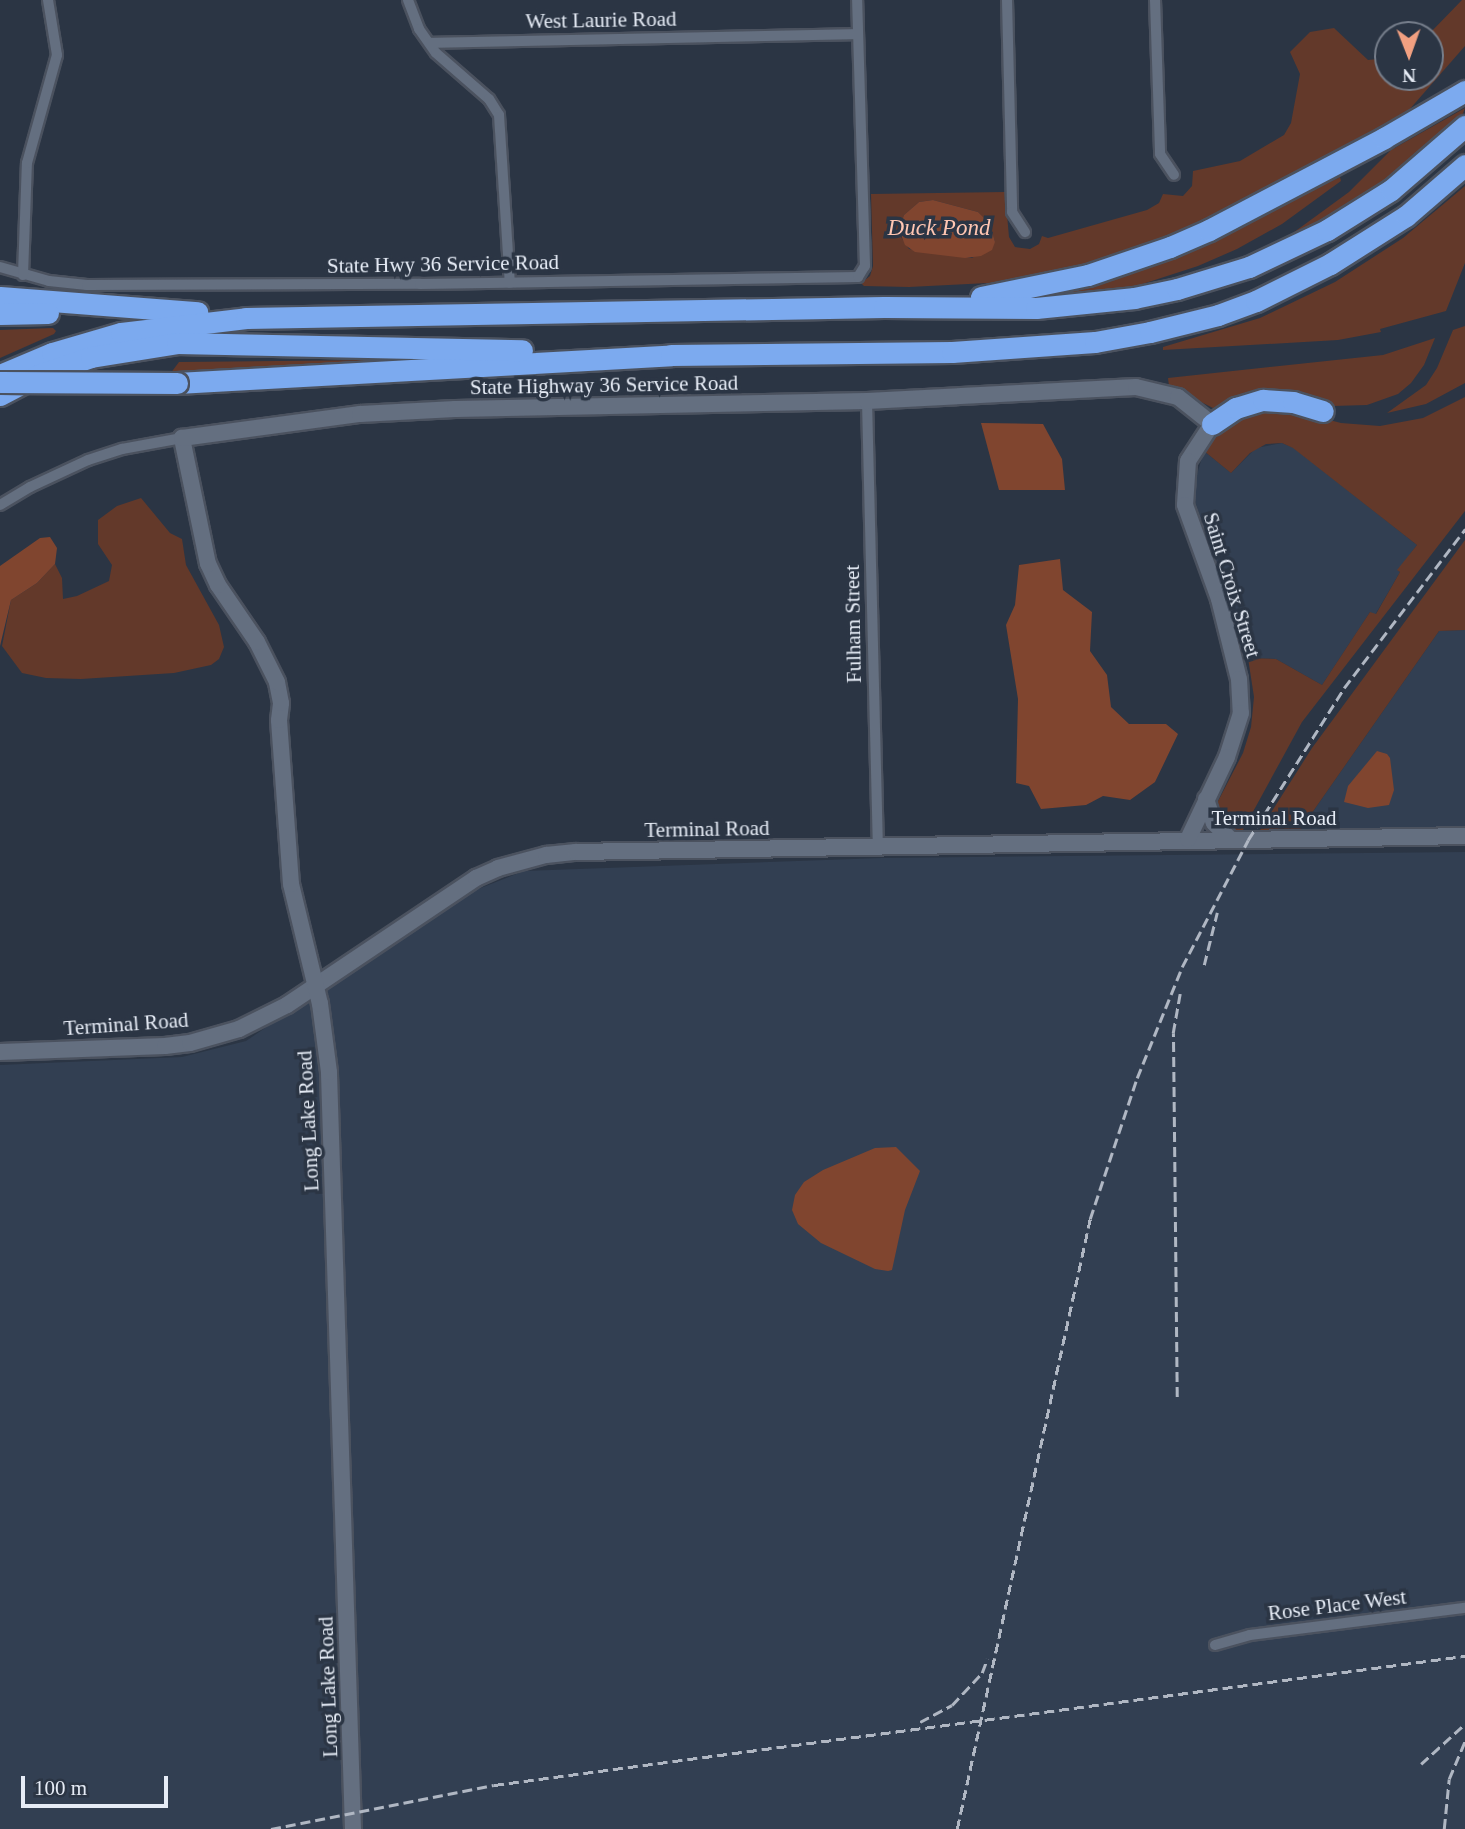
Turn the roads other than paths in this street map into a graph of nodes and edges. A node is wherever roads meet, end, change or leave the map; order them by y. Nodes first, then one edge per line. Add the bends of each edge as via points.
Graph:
1 (48, 0) edge
2 (408, 0) edge
3 (857, 0) edge
4 (1007, 0) edge
5 (1155, 0) edge
6 (858, 34) junction
7 (430, 43) junction
8 (1465, 91) edge
9 (1465, 126) edge
10 (1465, 165) edge
11 (1174, 175) dead end
12 (1025, 232) dead end
13 (0, 267) edge
14 (23, 275) junction
15 (510, 283) junction
16 (0, 297) edge
17 (884, 307) junction
18 (162, 311) junction
19 (0, 314) edge
20 (276, 316) junction
21 (671, 355) junction
22 (0, 375) edge
23 (0, 382) edge
24 (0, 395) edge
25 (867, 401) junction
26 (1323, 411) dead end
27 (1212, 424) junction
28 (182, 438) junction
29 (0, 505) edge
30 (1206, 799) junction
31 (1465, 836) edge
32 (1188, 839) junction
33 (1230, 839) junction
34 (878, 846) junction
35 (316, 984) junction
36 (0, 1052) edge
37 (1465, 1608) edge
38 (1216, 1645) dead end
39 (353, 1829) edge

1 - 14 street via 57,61 27,163
2 - 7 street
3 - 6 street
4 - 12 street via 1012,212
5 - 11 street via 1160,154
6 - 7 street, West Laurie Road
6 - 15 street, State Hwy 36 Service Road via 862,273 851,279
7 - 15 street via 443,62 488,99 499,115
8 - 17 highway via 1209,230 1109,269 1004,294
9 - 17 highway via 1425,163 1355,214 1289,250 1218,277 1098,303 1035,308
10 - 21 highway via 1406,216 1350,253 1256,301 1186,324 1095,342 952,352
13 - 14 street, State Hwy 36 Service Road
14 - 15 street, State Hwy 36 Service Road via 87,285
16 - 18 highway
17 - 20 highway
18 - 19 highway
18 - 20 highway
20 - 22 highway via 121,333 52,352
21 - 23 highway, bridge via 177,383
21 - 24 highway via 177,343 91,357 38,375
25 - 27 street, State Highway 36 Service Road via 1149,388 1191,404
25 - 28 street, State Highway 36 Service Road via 360,414
25 - 34 street, Fulham Street
26 - 27 highway via 1263,400 1236,408
27 - 30 street, Saint Croix Street via 1188,461 1185,505 1219,599 1239,679 1241,713 1227,757
28 - 29 street, State Highway 36 Service Road via 88,460
28 - 35 street, Long Lake Road via 208,564 277,682 291,884
30 - 32 street, Saint Croix Street
30 - 33 street via 1214,823
31 - 33 street, Terminal Road
32 - 33 street, Terminal Road
32 - 34 street, Terminal Road
34 - 35 street, Terminal Road via 576,852 523,860 452,892
35 - 36 street, Terminal Road via 263,1018 190,1043
35 - 39 street, Long Lake Road via 329,1072
37 - 38 street, Rose Place West via 1250,1634

